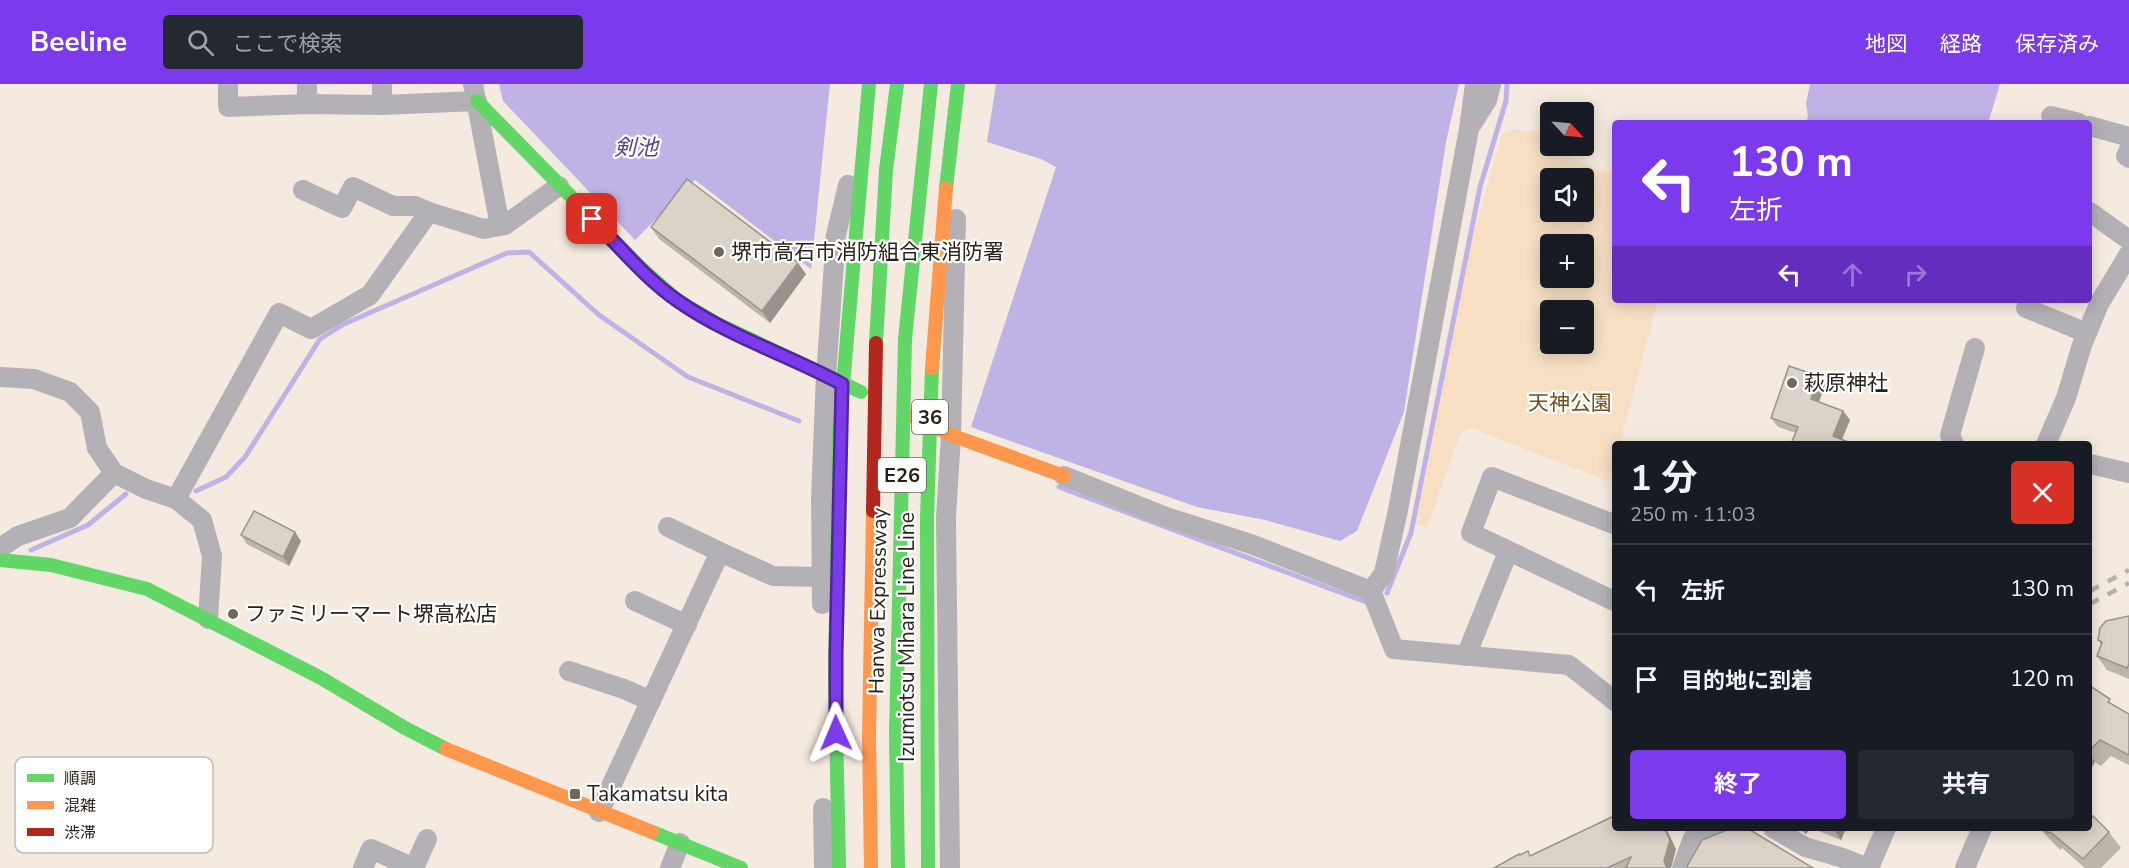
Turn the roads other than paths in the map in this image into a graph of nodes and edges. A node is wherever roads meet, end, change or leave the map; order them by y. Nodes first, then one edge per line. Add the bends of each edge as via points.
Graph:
1 (228, 84) edge
2 (307, 84) edge
3 (382, 84) edge
4 (897, 84) edge
5 (932, 84) edge
6 (958, 84) edge
7 (1475, 84) edge
8 (1491, 84) edge
9 (868, 92) edge
10 (475, 93) edge
11 (307, 104) junction
12 (381, 105) junction
13 (2051, 116) dead end
14 (2067, 120) edge
15 (2092, 127) edge
16 (1469, 129) junction
17 (2129, 136) edge
18 (2129, 150) edge
19 (2129, 158) edge
20 (948, 163) junction
21 (559, 186) junction
22 (303, 190) dead end
23 (429, 212) junction
24 (2092, 213) edge
25 (500, 226) junction
26 (2129, 240) edge
27 (2129, 254) edge
28 (2097, 293) edge
29 (2026, 308) dead end
30 (2087, 333) junction
31 (1975, 348) dead end
32 (0, 377) edge
33 (834, 380) junction
34 (930, 424) junction
35 (951, 435) junction
36 (1953, 441) edge
37 (2047, 441) edge
38 (2092, 464) edge
39 (114, 473) junction
40 (2129, 473) edge
41 (1064, 476) joint
42 (176, 499) junction
43 (1612, 523) edge
44 (668, 527) dead end
45 (0, 548) edge
46 (720, 552) junction
47 (1508, 552) junction
48 (0, 561) edge
49 (822, 577) junction
50 (1371, 591) junction
51 (1612, 600) edge
52 (635, 601) dead end
53 (208, 619) junction
54 (687, 625) junction
55 (1466, 656) junction
56 (569, 671) dead end
57 (1612, 699) edge
58 (651, 701) junction
59 (599, 812) junction
60 (1708, 831) edge
61 (1778, 831) edge
62 (1885, 831) edge
63 (1981, 831) edge
64 (427, 839) dead end
65 (680, 843) junction
66 (363, 868) edge
67 (670, 868) edge
68 (741, 868) edge
69 (824, 868) edge
70 (839, 868) edge
71 (872, 868) edge
72 (898, 868) edge
73 (928, 868) edge
74 (950, 868) edge
75 (1682, 868) edge
76 (1868, 868) edge
77 (1965, 868) edge

1 - 11 street via 228,107
2 - 11 street
3 - 12 street
4 - 71 main road, Hanwa Expressway / E26, bridge via 886,170 876,345 869,736
5 - 72 main road, Hanwa Expressway / E26, bridge via 905,339 896,734
6 - 20 main road, Izumiotsu Mihara Line Line / 36
7 - 16 street
8 - 16 street via 1487,100
9 - 33 street via 836,235
10 - 12 street
10 - 21 main road
10 - 25 street
11 - 12 street
13 - 14 street
15 - 17 street
16 - 50 street via 1398,510 1384,573
18 - 19 street
20 - 34 main road, Izumiotsu Mihara Line Line / 36
20 - 35 street via 956,222
21 - 25 street
21 - 33 main road via 677,300
22 - 23 street via 342,208 353,187 393,206 415,206
23 - 25 street via 484,229
23 - 42 street via 370,295 311,329 279,313
24 - 26 street
27 - 28 street
28 - 30 street
29 - 30 street
30 - 37 street via 2067,398
31 - 36 street via 1954,388
32 - 39 street via 34,379 70,392 90,412 97,448
33 - 34 main road
33 - 49 street via 821,498
33 - 70 main road via 839,443
34 - 35 main road
34 - 73 main road, Izumiotsu Mihara Line Line / 36
35 - 41 main road
35 - 74 street via 946,518
38 - 40 street
39 - 42 street
39 - 45 street via 70,518 18,536
41 - 50 street
42 - 53 street via 202,520 212,556
43 - 47 street via 1492,477 1471,533
44 - 46 street
46 - 49 street via 773,576
46 - 54 street
47 - 51 street
47 - 55 street
48 - 53 main road via 51,565 147,589
49 - 69 street
50 - 55 street via 1394,649
52 - 54 street
53 - 59 main road via 451,751
54 - 58 street
55 - 57 street via 1569,665
56 - 58 street
58 - 59 street
59 - 65 main road
60 - 75 street via 1693,838
61 - 76 street via 1805,847
62 - 76 street
63 - 77 street
64 - 66 street via 414,868 371,849
65 - 67 street
65 - 68 main road

